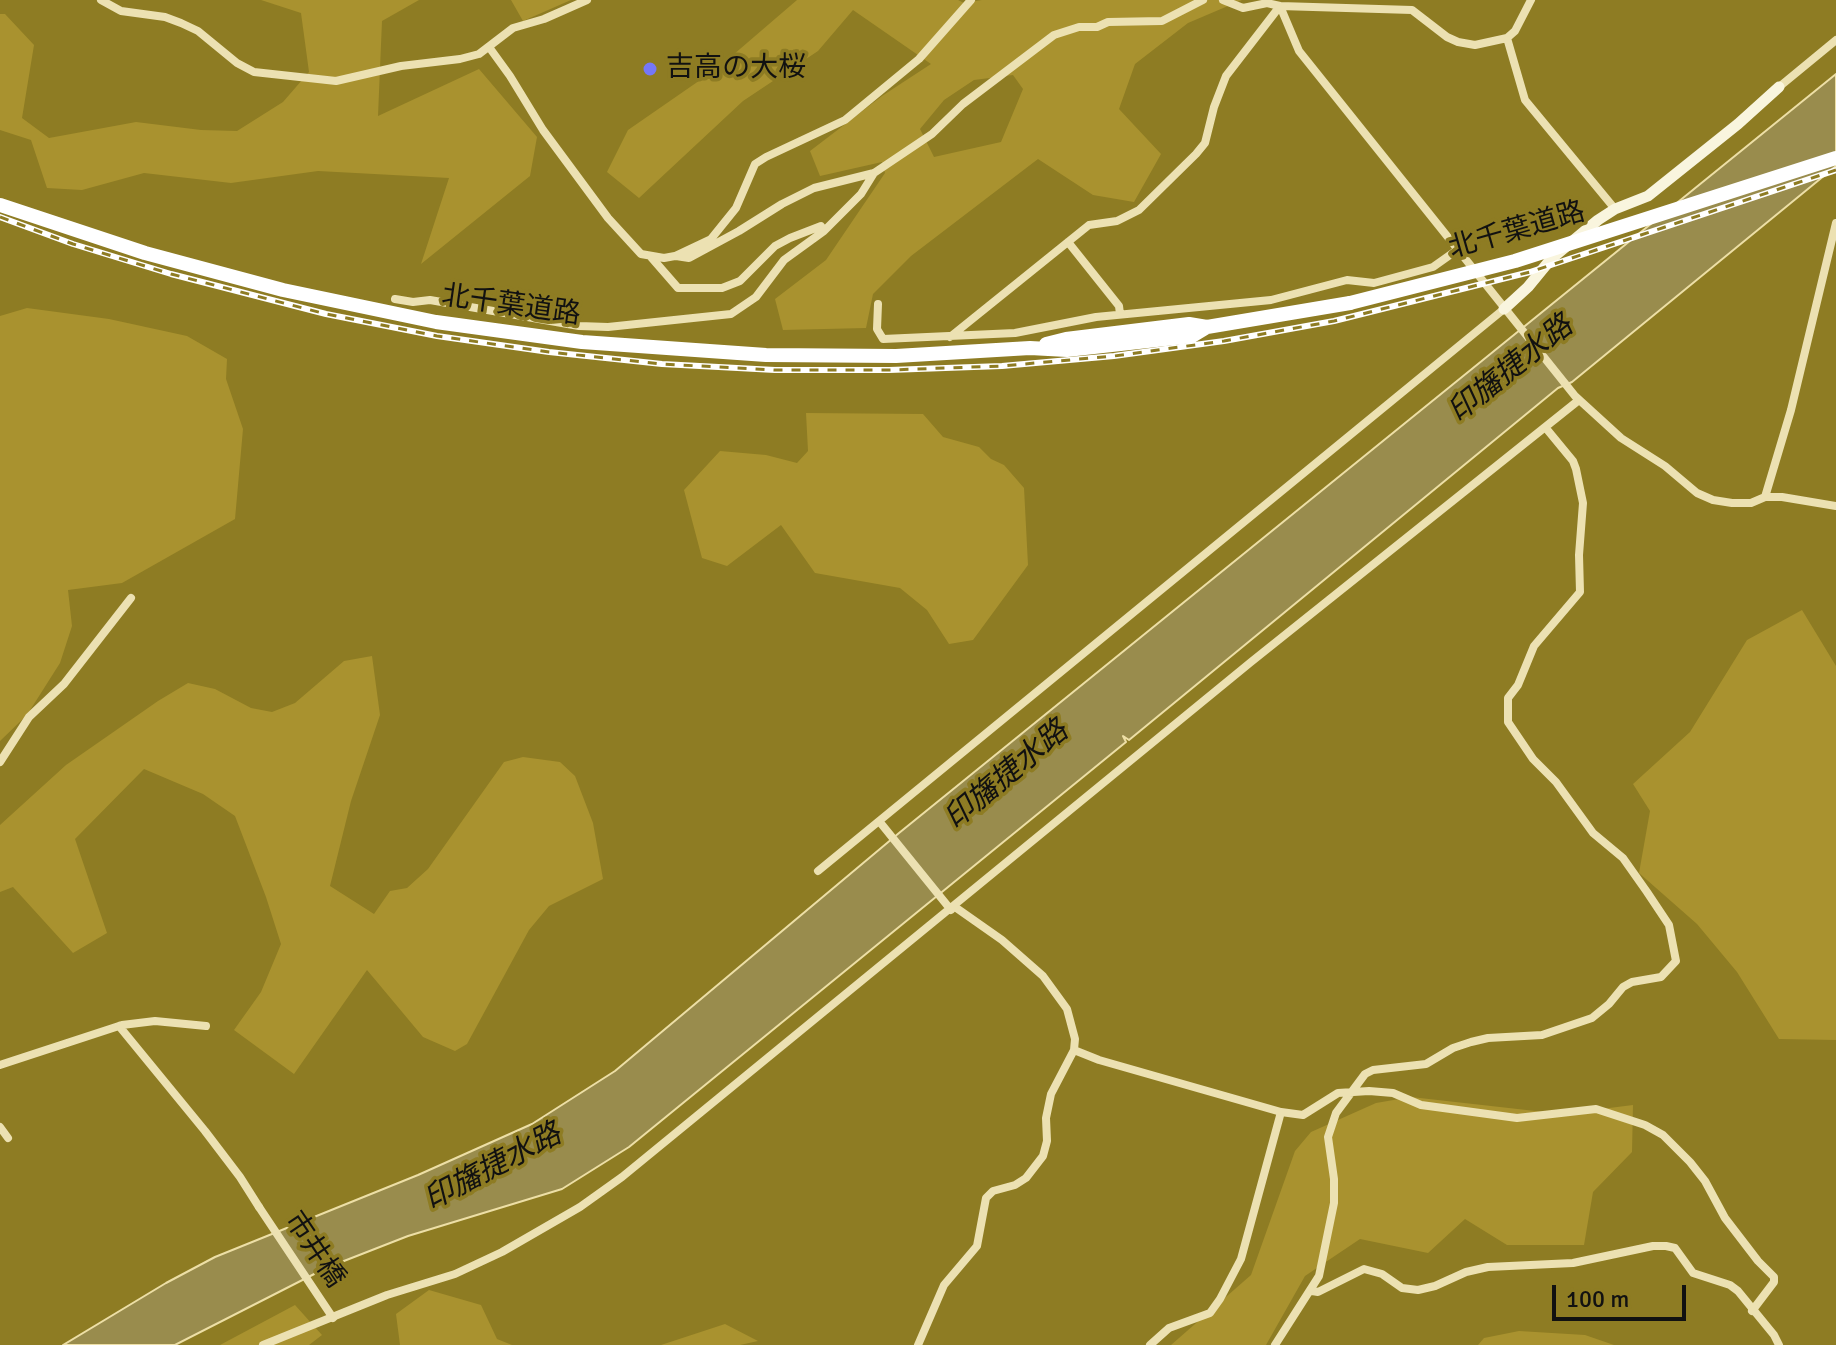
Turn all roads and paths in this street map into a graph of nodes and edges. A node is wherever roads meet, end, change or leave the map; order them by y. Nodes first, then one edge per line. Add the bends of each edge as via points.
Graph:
1 (101, 0) edge
2 (587, 0) edge
3 (971, 0) edge
4 (1203, 0) edge
5 (1223, 0) edge
6 (1531, 0) edge
7 (1280, 6) junction
8 (1507, 38) junction
9 (1836, 40) edge
10 (489, 47) junction
11 (1779, 87) joint
12 (1836, 158) edge
13 (874, 173) junction
14 (0, 205) edge
15 (1615, 209) junction
16 (1836, 223) edge
17 (824, 231) junction
18 (1068, 242) junction
19 (1457, 250) junction
20 (650, 256) junction
21 (675, 256) junction
22 (395, 299) dead end
23 (878, 304) dead end
24 (1504, 309) junction
25 (1123, 314) junction
26 (1207, 327) junction
27 (1129, 333) junction
28 (950, 337) junction
29 (1030, 348) junction
30 (1577, 398) junction
31 (1545, 427) junction
32 (1765, 497) junction
33 (1836, 506) edge
34 (131, 598) dead end
35 (0, 762) edge
36 (879, 821) junction
37 (818, 871) dead end
38 (953, 908) junction
39 (119, 1026) junction
40 (206, 1026) dead end
41 (1074, 1050) junction
42 (0, 1065) edge
43 (1352, 1091) junction
44 (1281, 1112) junction
45 (0, 1127) edge
46 (8, 1138) dead end
47 (1312, 1291) junction
48 (1752, 1311) junction
49 (333, 1318) dead end
50 (263, 1345) edge
51 (918, 1345) edge
52 (1150, 1345) edge
53 (1275, 1345) edge
54 (1779, 1345) edge

1 - 10 street via 121,11 181,23 237,63 282,77 336,81 466,58
2 - 10 street via 513,28
3 - 21 street via 919,59 845,120 755,164 736,208 719,230
4 - 13 street via 1162,21 1108,22 1054,35 972,96 932,134
5 - 7 street via 1243,8
6 - 8 street
7 - 8 street via 1412,10 1458,42 1475,45
7 - 18 street via 1226,76 1205,143 1196,154 1139,210 1117,221 1089,225
7 - 19 street via 1299,51
8 - 15 street via 1525,100
9 - 11 street
10 - 20 street via 608,218 630,245
11 - 15 street via 1648,196
12 - 26 highway, 北千葉道路, bridge via 1515,261 1350,303
13 - 17 street
13 - 21 street via 814,188 689,258
14 - 29 highway, 北千葉道路 via 216,273 436,322 708,352 896,356
15 - 24 street via 1551,259
16 - 32 street
17 - 20 street via 821,226 775,246 740,281 722,288 678,288
17 - 22 street via 784,260 756,297 731,314 579,326 430,300
18 - 25 street
18 - 28 street
19 - 24 street
19 - 25 street via 1433,267 1374,283 1347,280 1271,300
20 - 21 street
23 - 28 street via 877,329 883,339
24 - 30 street
24 - 36 street
25 - 27 street
25 - 28 street via 1015,333
26 - 27 highway, 北千葉道路 via 1189,324
26 - 29 highway, 北千葉道路 via 1192,336 1150,342
27 - 29 highway, 北千葉道路
30 - 31 street
30 - 32 street via 1621,438 1697,493 1732,503
31 - 38 street
31 - 43 street via 1576,469 1583,503 1580,592 1534,646 1508,698 1508,722 1593,833 1623,858 1647,892 1669,925 1676,961 1661,977 1623,987 1592,1018 1542,1035 1471,1042 1426,1064 1373,1070
32 - 33 street
34 - 35 street via 64,684 29,717
36 - 37 street
36 - 38 street
38 - 41 street via 1002,940 1043,976 1067,1009
38 - 50 street via 580,1207 455,1274
39 - 40 street via 155,1021
39 - 42 street
39 - 49 street, 市井橋, bridge via 240,1177
41 - 44 street
41 - 51 street via 1051,1094 1043,1156 1026,1178 986,1198 977,1246 944,1285
43 - 44 street via 1338,1093 1303,1115
43 - 47 street via 1336,1113 1328,1137 1334,1203
43 - 48 street via 1393,1093 1421,1105 1517,1118 1596,1109 1645,1125 1690,1162 1725,1218 1774,1277
44 - 52 street via 1241,1259 1220,1299 1210,1313 1169,1328
45 - 46 street
47 - 48 street via 1364,1269 1418,1290 1488,1267 1573,1263 1666,1246 1675,1248 1693,1273 1738,1291
47 - 53 street
48 - 54 street

